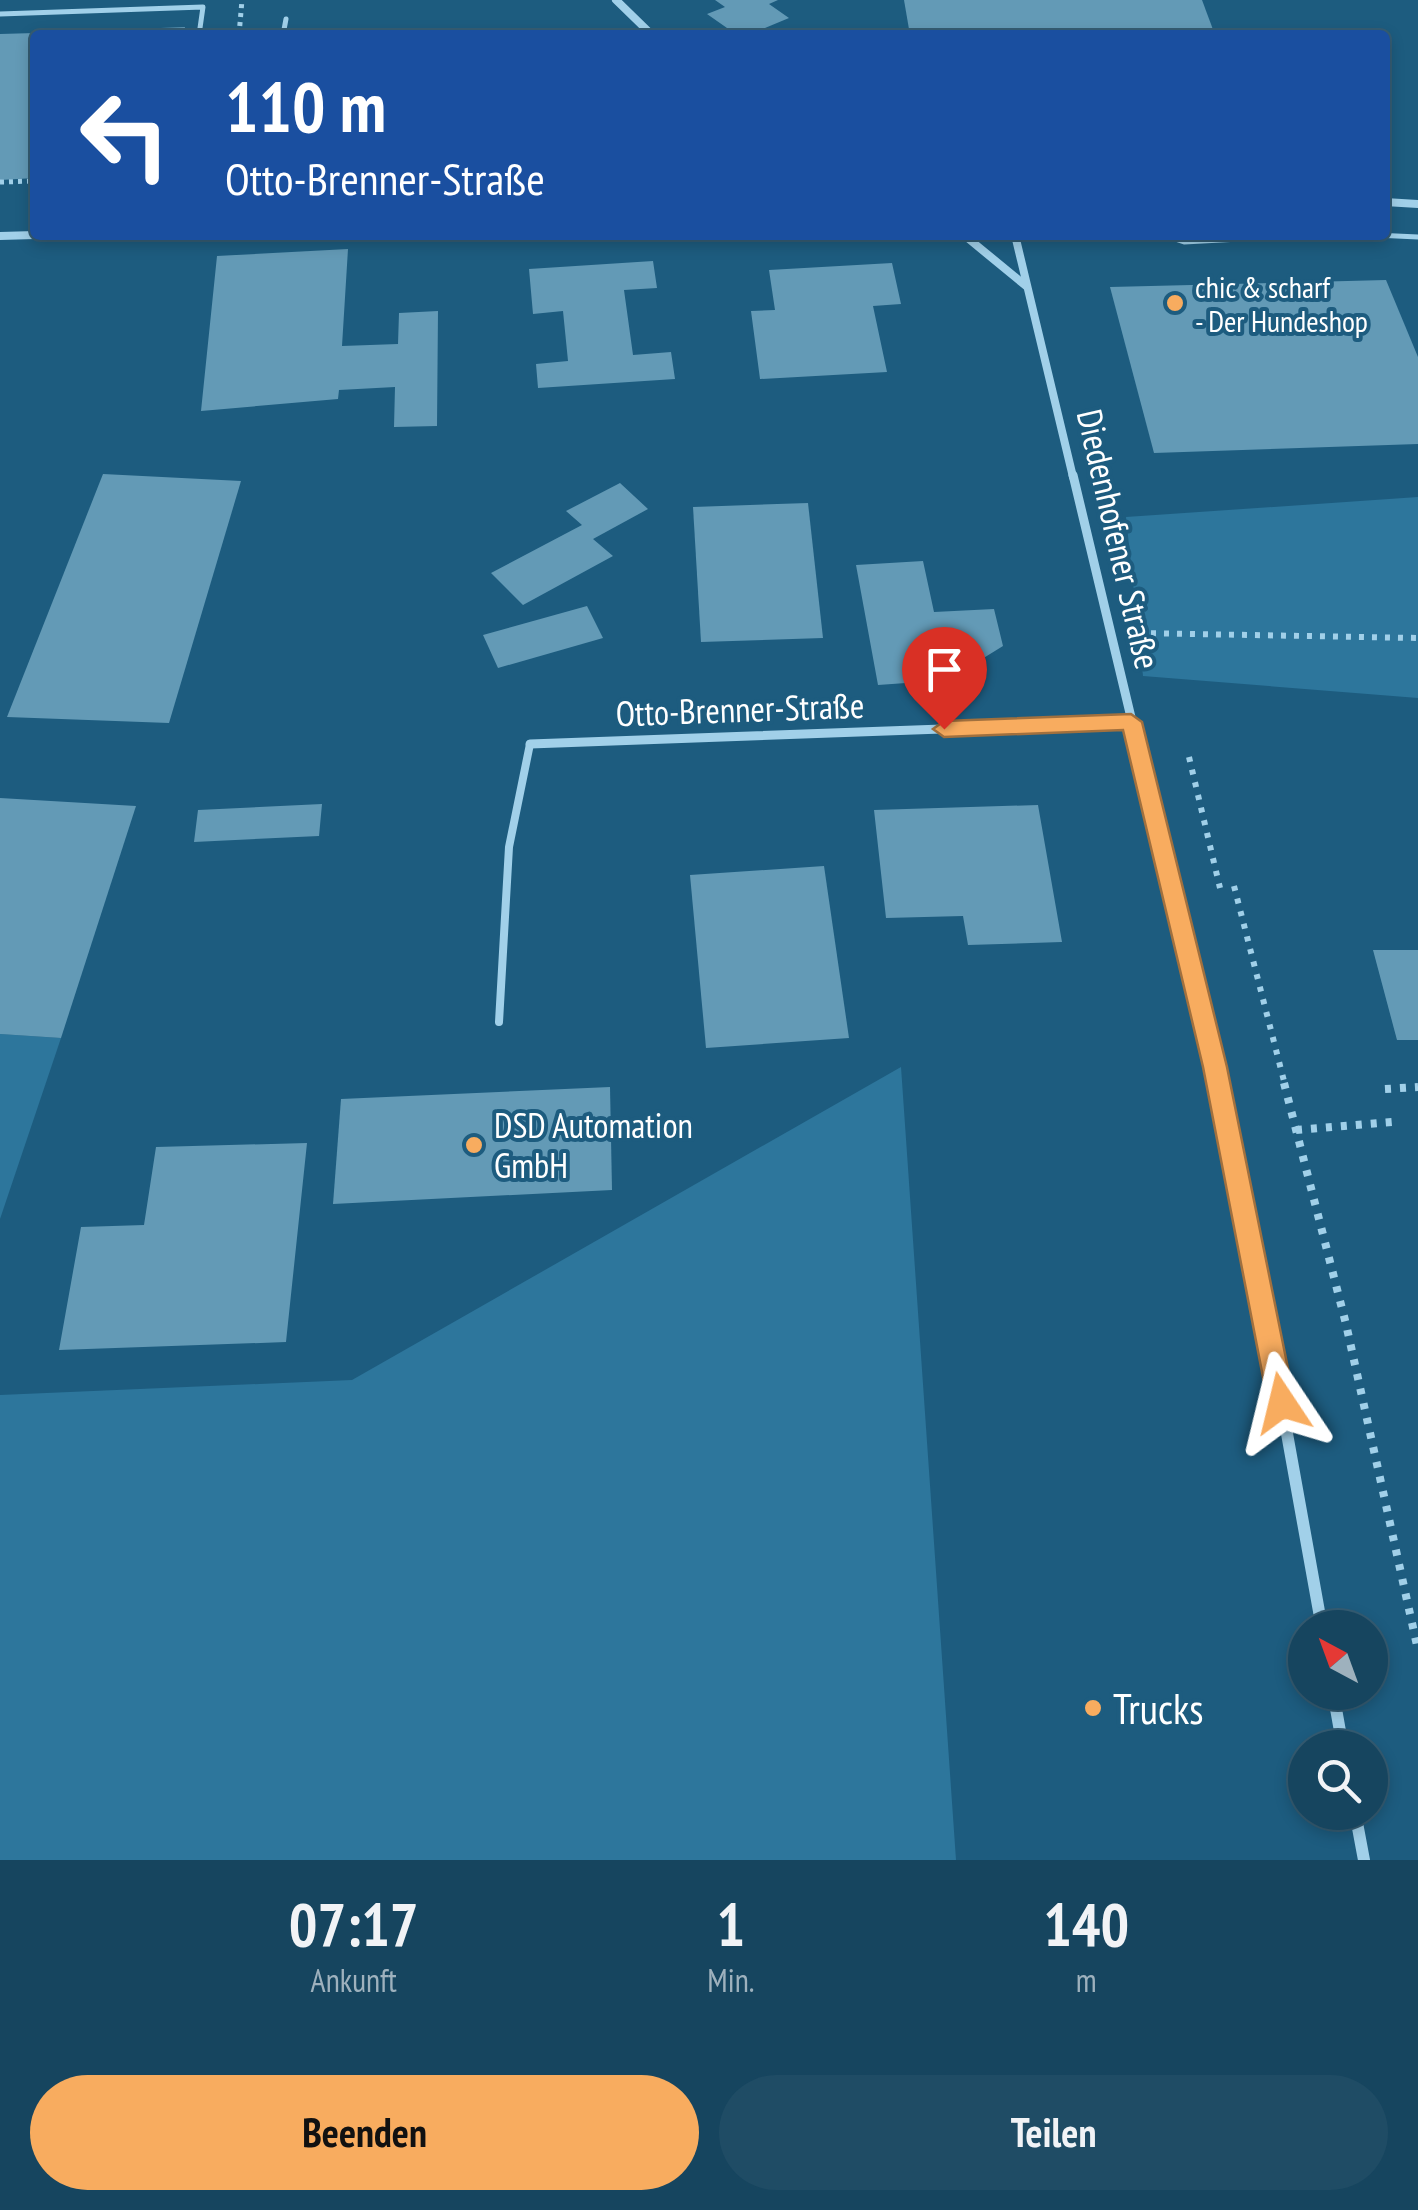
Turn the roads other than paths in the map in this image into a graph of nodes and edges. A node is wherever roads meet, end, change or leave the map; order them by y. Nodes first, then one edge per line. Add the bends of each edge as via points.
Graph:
1 (616, 0) edge
2 (0, 14) edge
3 (286, 19) dead end
4 (200, 30) edge
5 (283, 30) edge
6 (647, 30) edge
7 (1390, 202) edge
8 (1418, 204) edge
9 (30, 234) edge
10 (0, 236) edge
11 (1390, 236) edge
12 (1418, 237) edge
13 (972, 240) edge
14 (982, 240) edge
15 (1016, 240) edge
16 (1178, 240) edge
17 (1221, 240) edge
18 (984, 248) junction
19 (1027, 286) junction
20 (1131, 722) junction
21 (530, 744) joint
22 (499, 1022) dead end
23 (1319, 1610) edge
24 (1358, 1830) edge
25 (1364, 1860) edge

1 - 6 street
2 - 4 lane via 202,6
3 - 5 lane
7 - 8 street
9 - 10 street
11 - 12 lane
13 - 18 street
14 - 18 street
15 - 19 street, Diedenhofener Straße
16 - 17 lane
18 - 19 street
19 - 20 street, Diedenhofener Straße
20 - 21 street, Otto-Brenner-Straße
20 - 23 street, Diedenhofener Straße via 1215,1067
21 - 22 lane via 509,844
24 - 25 street

